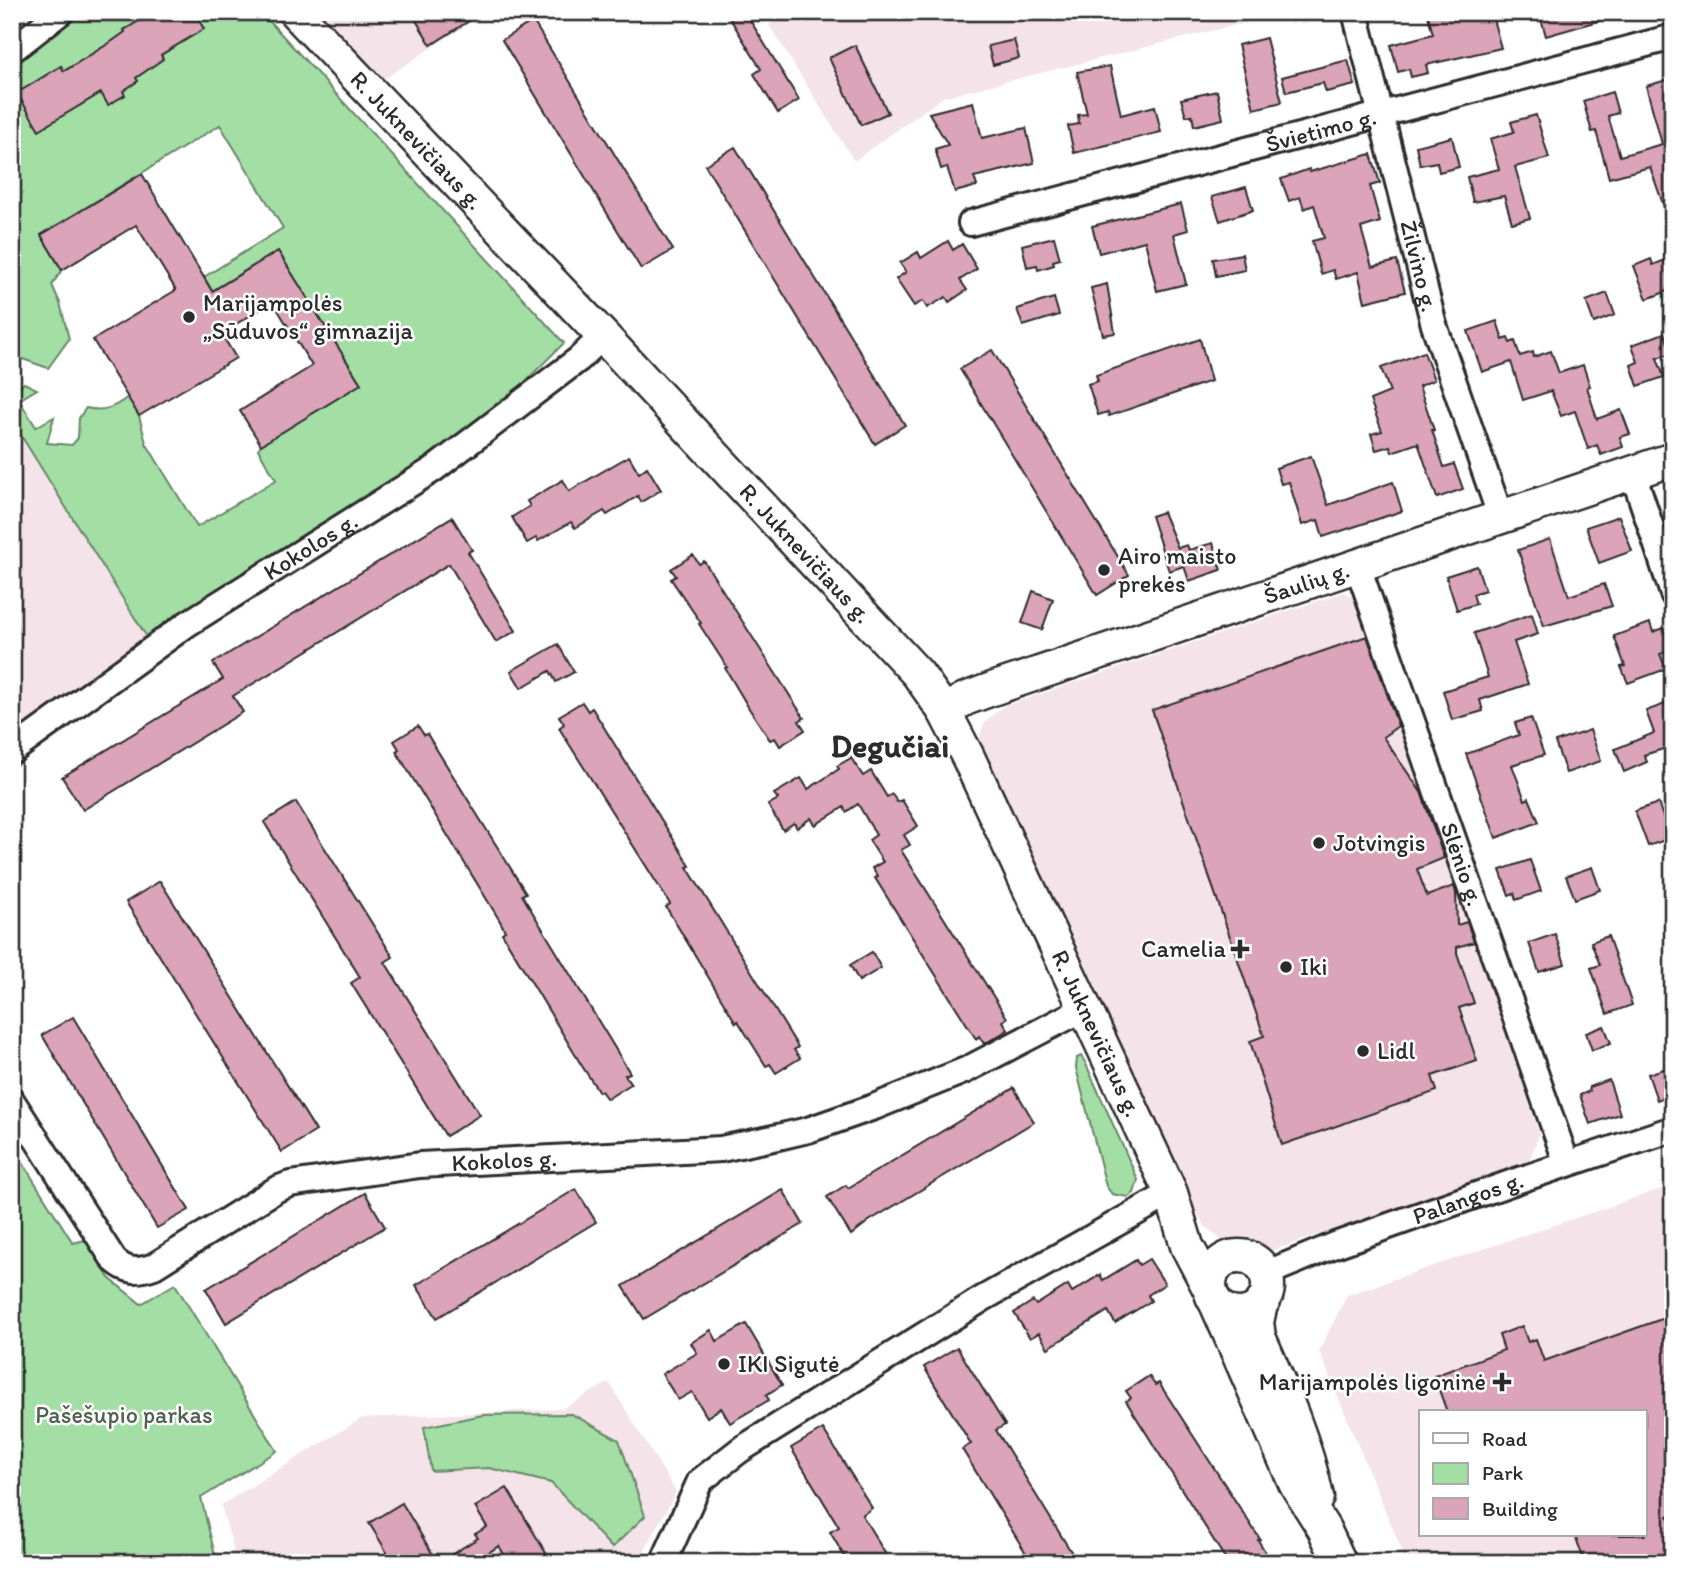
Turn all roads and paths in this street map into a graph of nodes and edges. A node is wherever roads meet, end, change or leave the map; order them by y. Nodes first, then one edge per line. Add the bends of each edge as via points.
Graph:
1 (61, 12) edge
2 (295, 12) edge
3 (1354, 12) edge
4 (1673, 37) edge
5 (12, 50) edge
6 (1381, 115) junction
7 (971, 223) dead end
8 (603, 337) junction
9 (1673, 459) edge
10 (1633, 473) junction
11 (1501, 517) junction
12 (1357, 564) junction
13 (1673, 594) edge
14 (944, 711) junction
15 (12, 751) edge
16 (1085, 1007) junction
17 (12, 1101) edge
18 (1673, 1129) edge
19 (1567, 1164) junction
20 (1173, 1198) junction
21 (1255, 1278) junction
22 (1213, 1296) junction
23 (1324, 1529) junction
24 (663, 1563) edge
25 (1340, 1563) edge

1 - 5 street
2 - 8 street, R. Juknevičiaus g.
3 - 6 street, Žilvino g.
4 - 6 street, Švietimo g.
6 - 7 street, Švietimo g.
6 - 11 street, Žilvino g. via 1434,325
8 - 14 street, R. Juknevičiaus g. via 891,644
8 - 15 street, Kokolos g. via 434,469 177,630
9 - 10 street, Šaulių g.
10 - 11 street, Šaulių g.
10 - 13 street
11 - 12 street, Šaulių g.
12 - 14 street, Šaulių g. via 992,689
12 - 19 street, Slėnio g.
14 - 16 street, R. Juknevičiaus g.
16 - 17 street, Kokolos g. via 966,1070 808,1130 721,1150 420,1165 305,1180 277,1189 163,1262 132,1271 114,1260
16 - 20 street, R. Juknevičiaus g.
18 - 19 street, Palangos g.
19 - 21 street, Palangos g. via 1335,1245
20 - 21 street, R. Juknevičiaus g. via 1206,1236
20 - 22 street, R. Juknevičiaus g. via 1187,1246
20 - 24 street via 982,1299 740,1450 700,1481
21 - 22 street via 1246,1313 1228,1311
21 - 22 street via 1229,1258 1214,1271 1210,1281
21 - 23 street, R. Juknevičiaus g. via 1259,1337 1313,1474
22 - 23 street, R. Juknevičiaus g. via 1295,1483
23 - 25 street, R. Juknevičiaus g.

